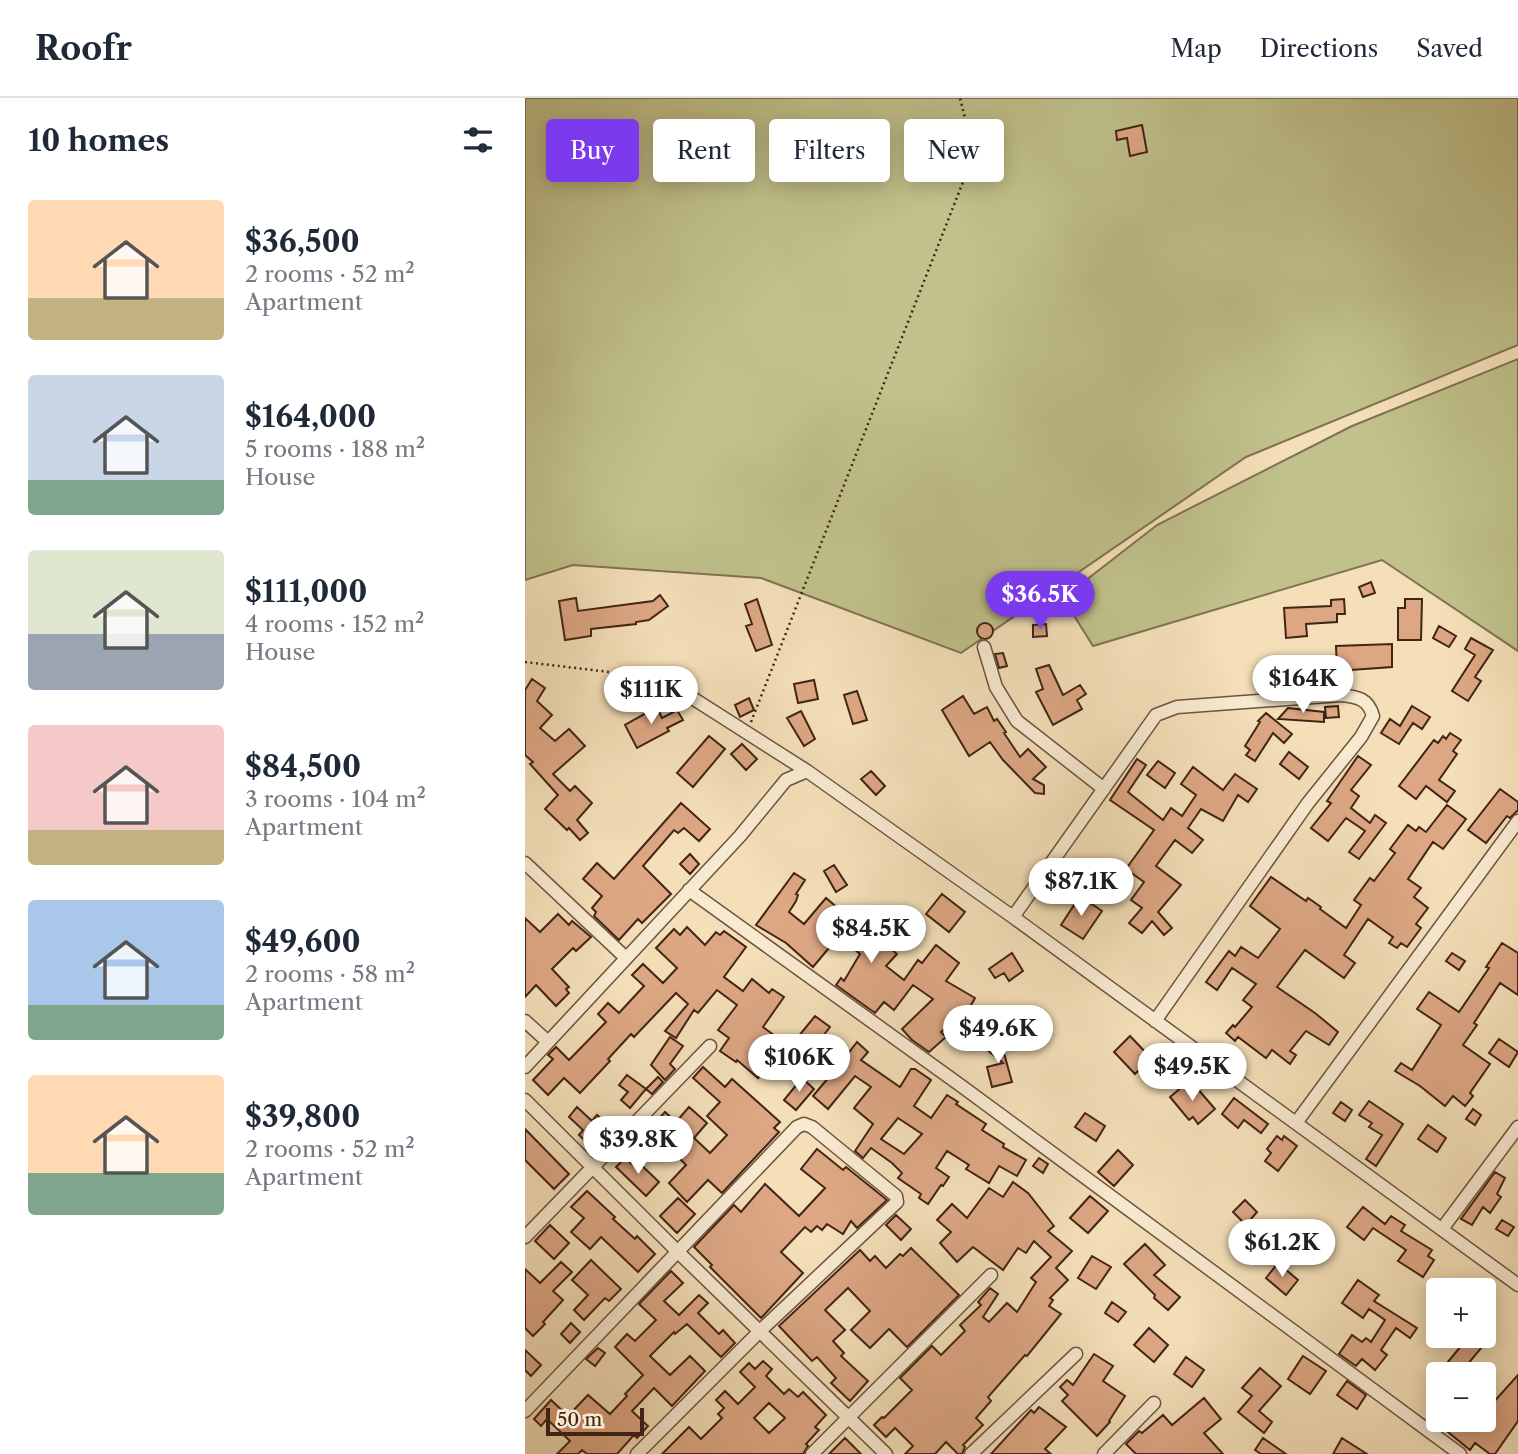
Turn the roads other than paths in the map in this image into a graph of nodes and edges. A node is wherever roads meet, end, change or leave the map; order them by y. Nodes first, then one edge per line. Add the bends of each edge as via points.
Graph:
1 (984, 647) dead end
2 (683, 692) road end
3 (807, 771) junction
4 (1104, 789) junction
5 (1518, 821) edge
6 (525, 863) edge
7 (689, 890) junction
8 (1013, 916) junction
9 (627, 958) junction
10 (525, 1021) edge
11 (1155, 1021) junction
12 (548, 1042) junction
13 (710, 1046) dead end
14 (525, 1067) edge
15 (525, 1100) edge
16 (1296, 1123) junction
17 (1518, 1126) edge
18 (592, 1167) junction
19 (1442, 1229) junction
20 (525, 1237) edge
21 (677, 1251) junction
22 (991, 1275) dead end
23 (1518, 1285) edge
24 (760, 1331) junction
25 (1076, 1354) dead end
26 (1154, 1404) dead end
27 (525, 1411) edge
28 (848, 1417) junction
29 (637, 1454) edge
30 (812, 1454) edge
31 (886, 1454) edge
32 (971, 1454) edge
33 (1104, 1454) edge
34 (1460, 1454) edge

1 - 4 street via 996,687 1017,721
2 - 3 street
3 - 7 street via 786,780
3 - 8 street
4 - 8 street
4 - 11 street via 1156,715 1177,708 1341,695 1366,701 1373,716
5 - 16 street
6 - 9 street
7 - 9 street
7 - 34 street
8 - 11 street
9 - 12 street
10 - 12 street
11 - 16 street
12 - 14 street
13 - 18 street
15 - 18 street
16 - 19 street
17 - 19 street
18 - 20 street
18 - 21 street
19 - 23 street
21 - 24 street
21 - 24 street via 804,1124 896,1196 893,1208
21 - 27 street
22 - 28 street
24 - 28 street
24 - 29 street
25 - 32 street
26 - 33 street
28 - 30 street
28 - 31 street

